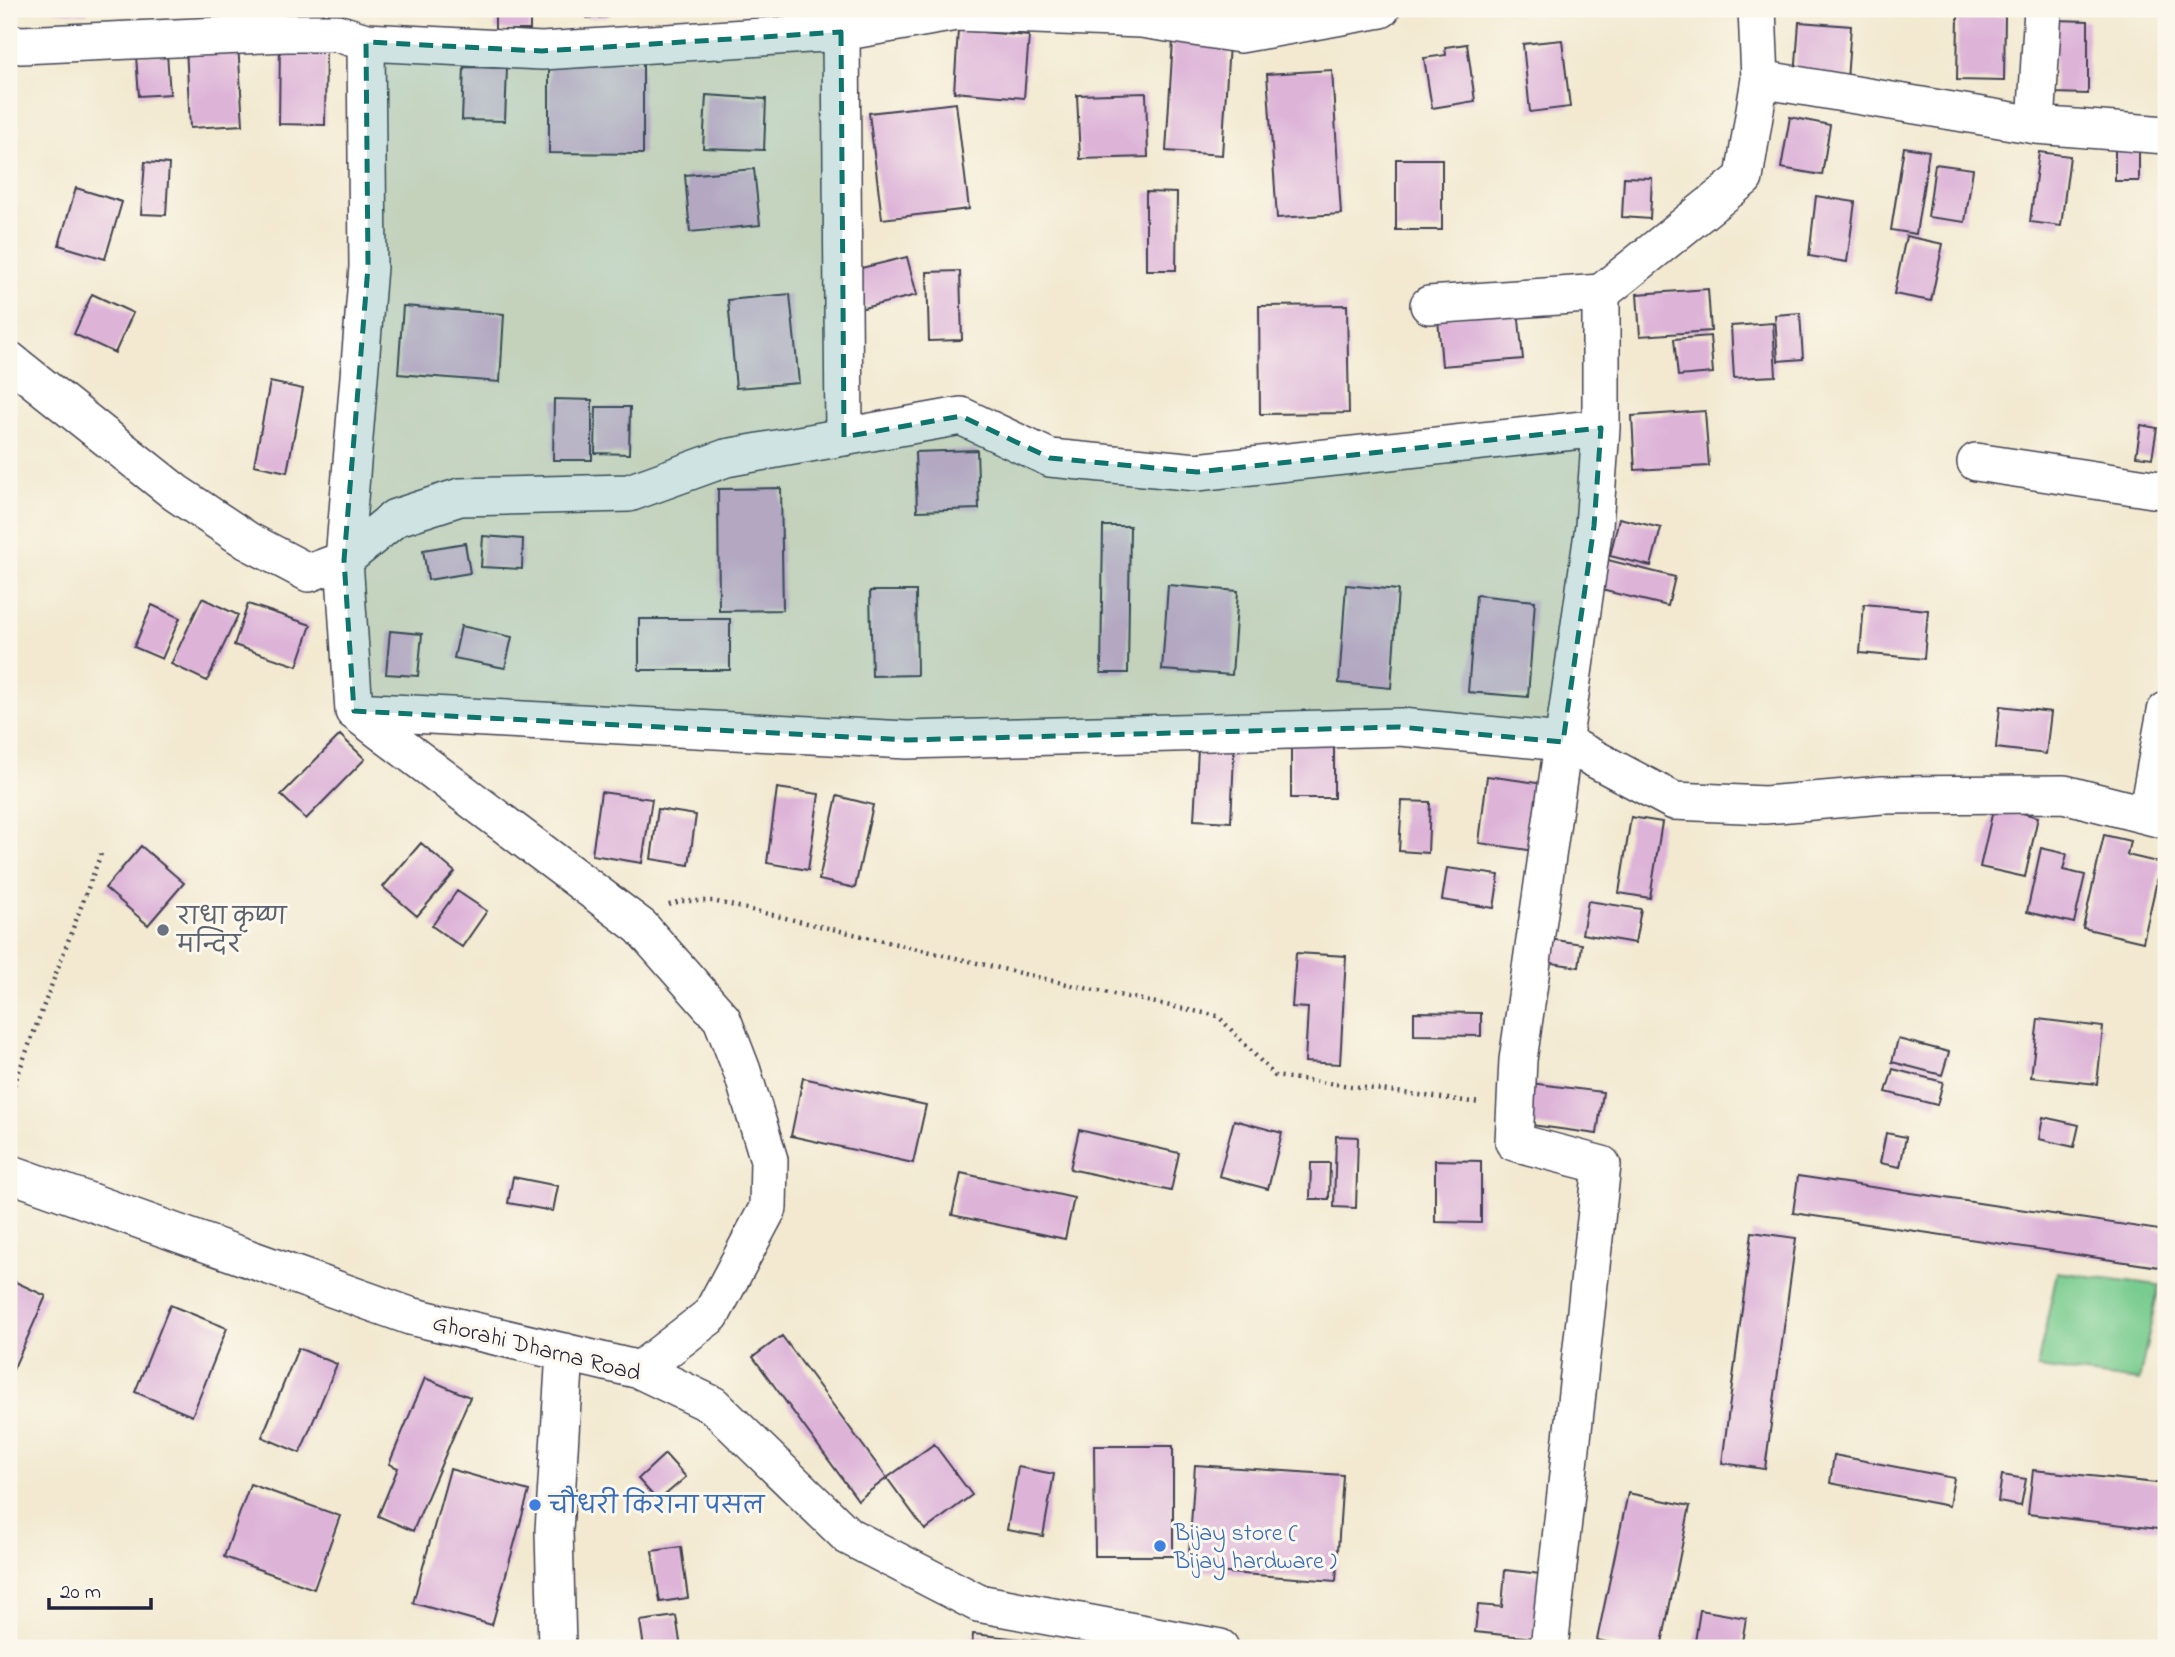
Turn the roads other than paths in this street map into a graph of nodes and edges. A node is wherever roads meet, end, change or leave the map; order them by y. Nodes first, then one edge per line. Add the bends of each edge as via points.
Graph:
1 (1381, 9) edge
2 (1757, 9) edge
3 (2043, 9) edge
4 (287, 21) edge
5 (839, 21) edge
6 (366, 42) junction
7 (9, 43) edge
8 (1760, 79) junction
9 (2036, 125) junction
10 (2166, 135) edge
11 (1601, 293) junction
12 (1429, 305) dead end
13 (9, 359) edge
14 (1601, 428) junction
15 (844, 437) junction
16 (1976, 462) dead end
17 (2166, 491) edge
18 (344, 560) junction
19 (354, 711) junction
20 (2166, 711) edge
21 (1563, 742) junction
22 (2157, 818) edge
23 (9, 1173) edge
24 (565, 1352) junction
25 (640, 1370) junction
26 (557, 1648) edge
27 (1220, 1648) edge
28 (1549, 1648) edge

1 - 5 street via 1240,34 1141,19 956,12
2 - 8 street
3 - 9 street
4 - 6 street
4 - 7 street
5 - 6 street via 542,51
5 - 15 street
6 - 18 street via 368,267
8 - 9 street
8 - 11 street via 1744,178
9 - 10 street
11 - 12 street
11 - 14 street
13 - 18 street via 176,493 248,541 309,573
14 - 15 street via 1197,472 1050,458 961,416
14 - 21 street via 1594,526
15 - 18 street via 726,458 629,493 460,497 395,518
16 - 17 street
18 - 19 street
19 - 21 street via 907,740 1400,727
19 - 25 street via 641,927 722,1019 769,1160 768,1208 711,1315
20 - 22 street
21 - 22 street via 1674,801 1765,805 1882,795 2064,794
21 - 28 street via 1518,1060 1514,1142 1602,1166
23 - 24 street, Ghorahi Dharna Road via 410,1316
24 - 25 street, Ghorahi Dharna Road
24 - 26 street via 554,1531
25 - 27 street, Ghorahi Dharna Road via 713,1405 848,1536 978,1604

